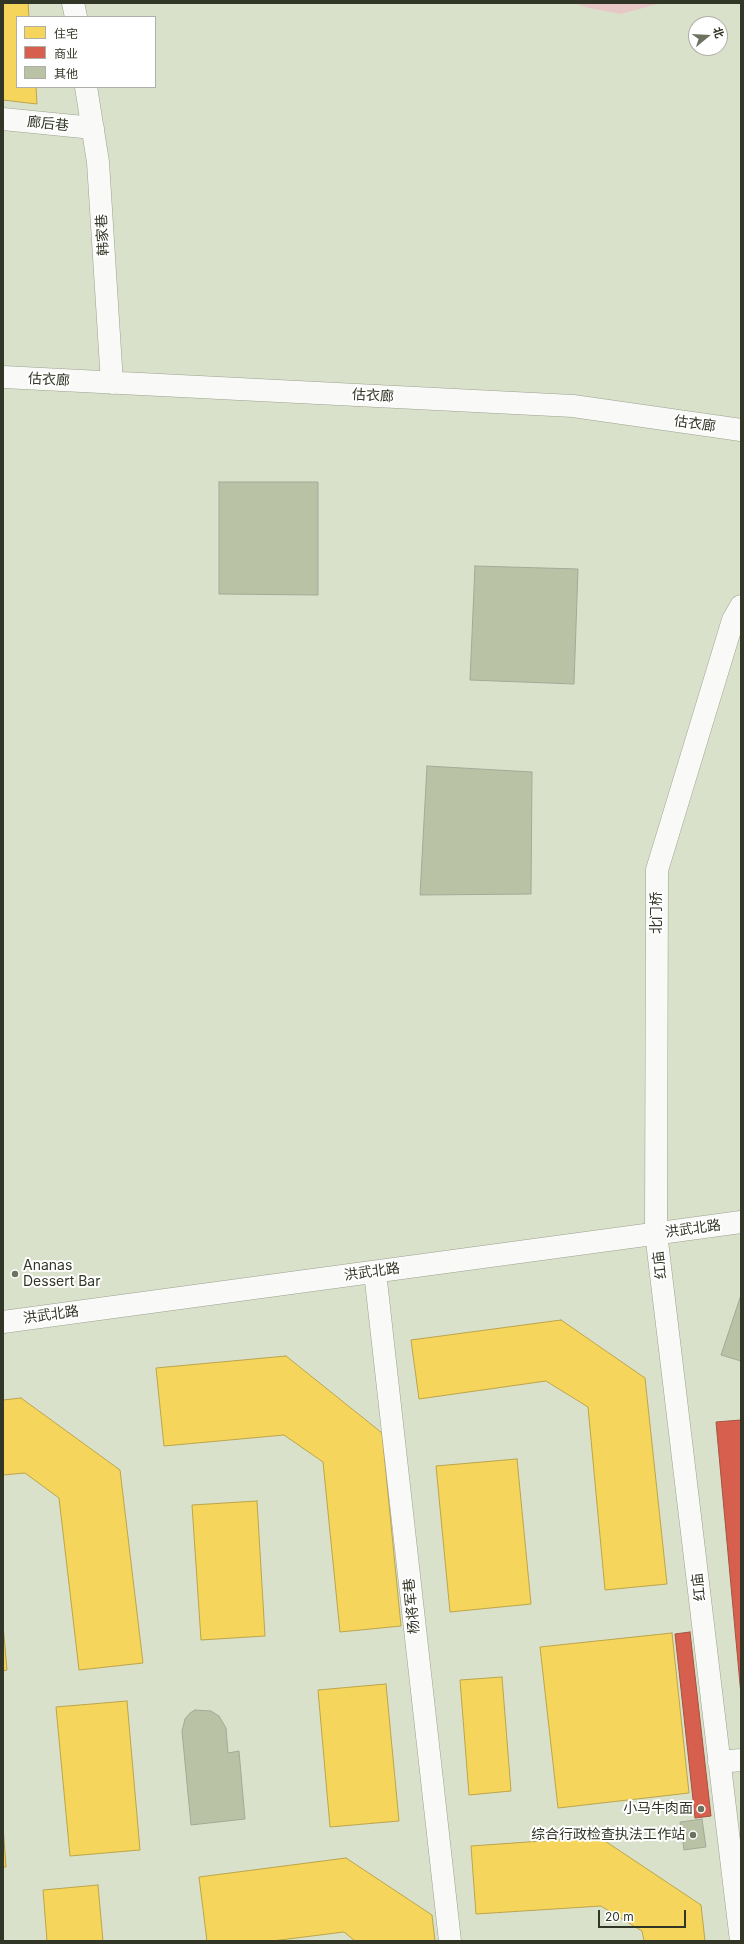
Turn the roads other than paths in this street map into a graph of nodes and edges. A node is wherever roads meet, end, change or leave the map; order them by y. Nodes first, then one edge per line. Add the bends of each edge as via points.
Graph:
1 (74, 3) edge
2 (76, 16) edge
3 (86, 88) edge
4 (3, 119) edge
5 (93, 128) junction
6 (3, 377) edge
7 (112, 383) junction
8 (741, 430) edge
9 (741, 606) edge
10 (741, 1222) edge
11 (656, 1233) junction
12 (375, 1272) junction
13 (3, 1322) edge
14 (741, 1760) edge
15 (720, 1762) junction
16 (450, 1941) edge
17 (741, 1941) edge

1 - 2 street
3 - 5 street, 韩家巷
4 - 5 street, 廊后巷
5 - 7 street, 韩家巷 via 98,162
6 - 7 street, 估衣廊
7 - 8 street, 估衣廊 via 573,406
9 - 11 street, 北门桥 via 733,620 656,870
10 - 11 street, 洪武北路
11 - 12 street, 洪武北路
11 - 15 street, 红庙
12 - 13 street, 洪武北路
12 - 16 street, 杨将军巷
14 - 15 street
15 - 17 street, 红庙

